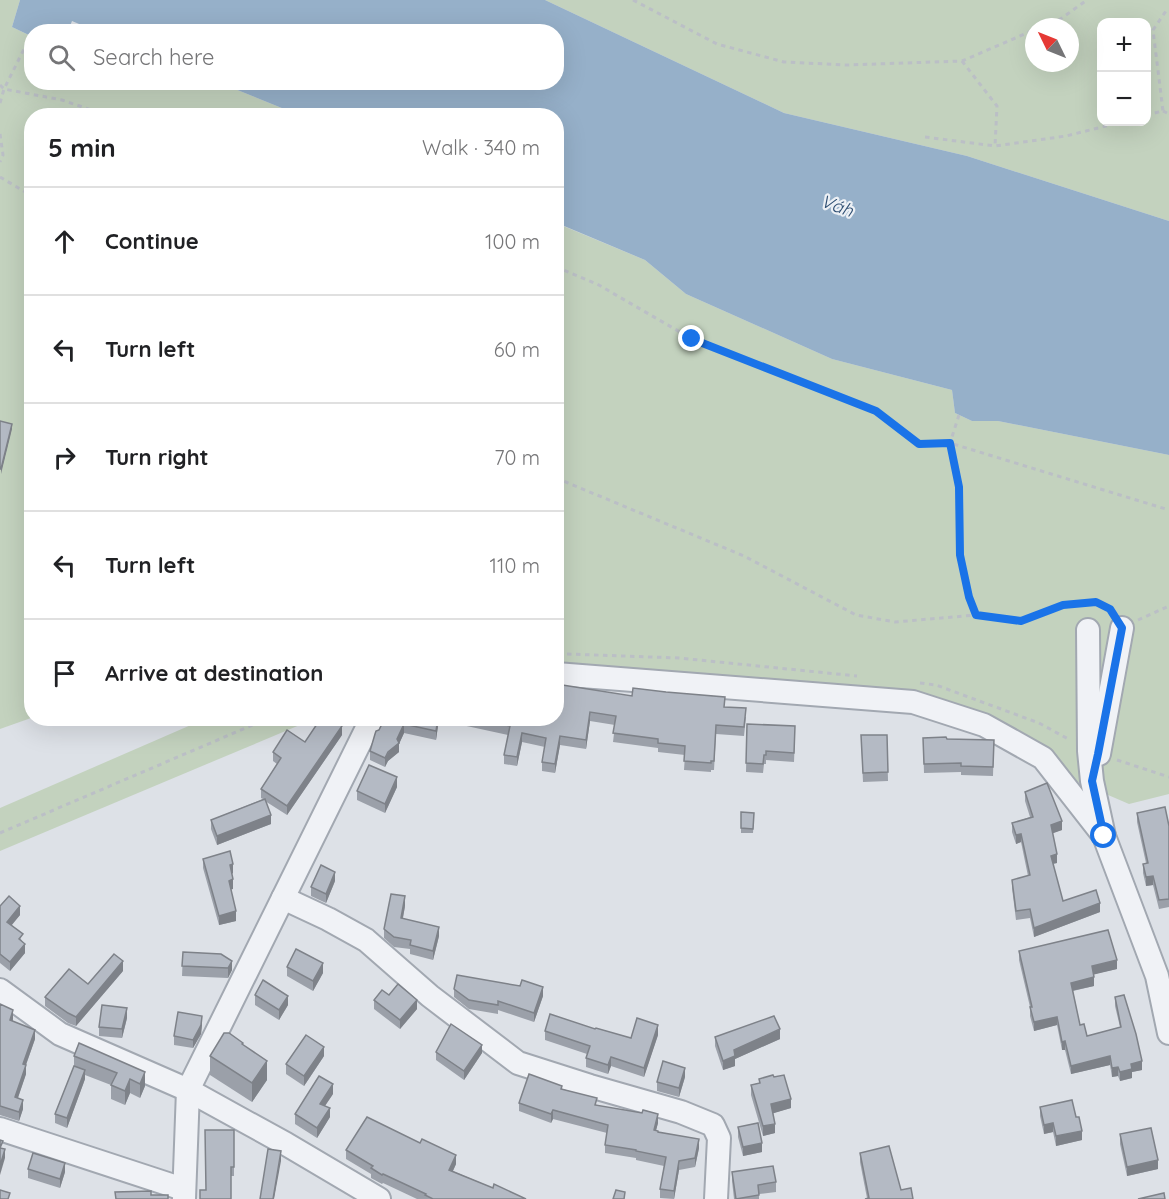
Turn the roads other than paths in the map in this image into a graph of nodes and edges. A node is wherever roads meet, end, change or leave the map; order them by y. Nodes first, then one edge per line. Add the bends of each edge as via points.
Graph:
1 (1122, 628) road end
2 (1088, 630) dead end
3 (564, 675) edge
4 (368, 726) edge
5 (1092, 781) junction
6 (1104, 836) junction
7 (283, 898) junction
8 (0, 990) edge
9 (1169, 1033) edge
10 (188, 1089) junction
11 (0, 1129) edge
12 (184, 1194) edge
13 (379, 1199) edge
14 (716, 1199) edge

1 - 5 street
2 - 5 street
3 - 6 street via 913,702 984,725 1043,758
4 - 7 street
5 - 6 street
6 - 9 street via 1157,976
7 - 10 street
7 - 14 street via 366,940 430,996 518,1063 713,1125 719,1138
8 - 10 street via 60,1034
10 - 12 street
10 - 13 street
11 - 12 street

